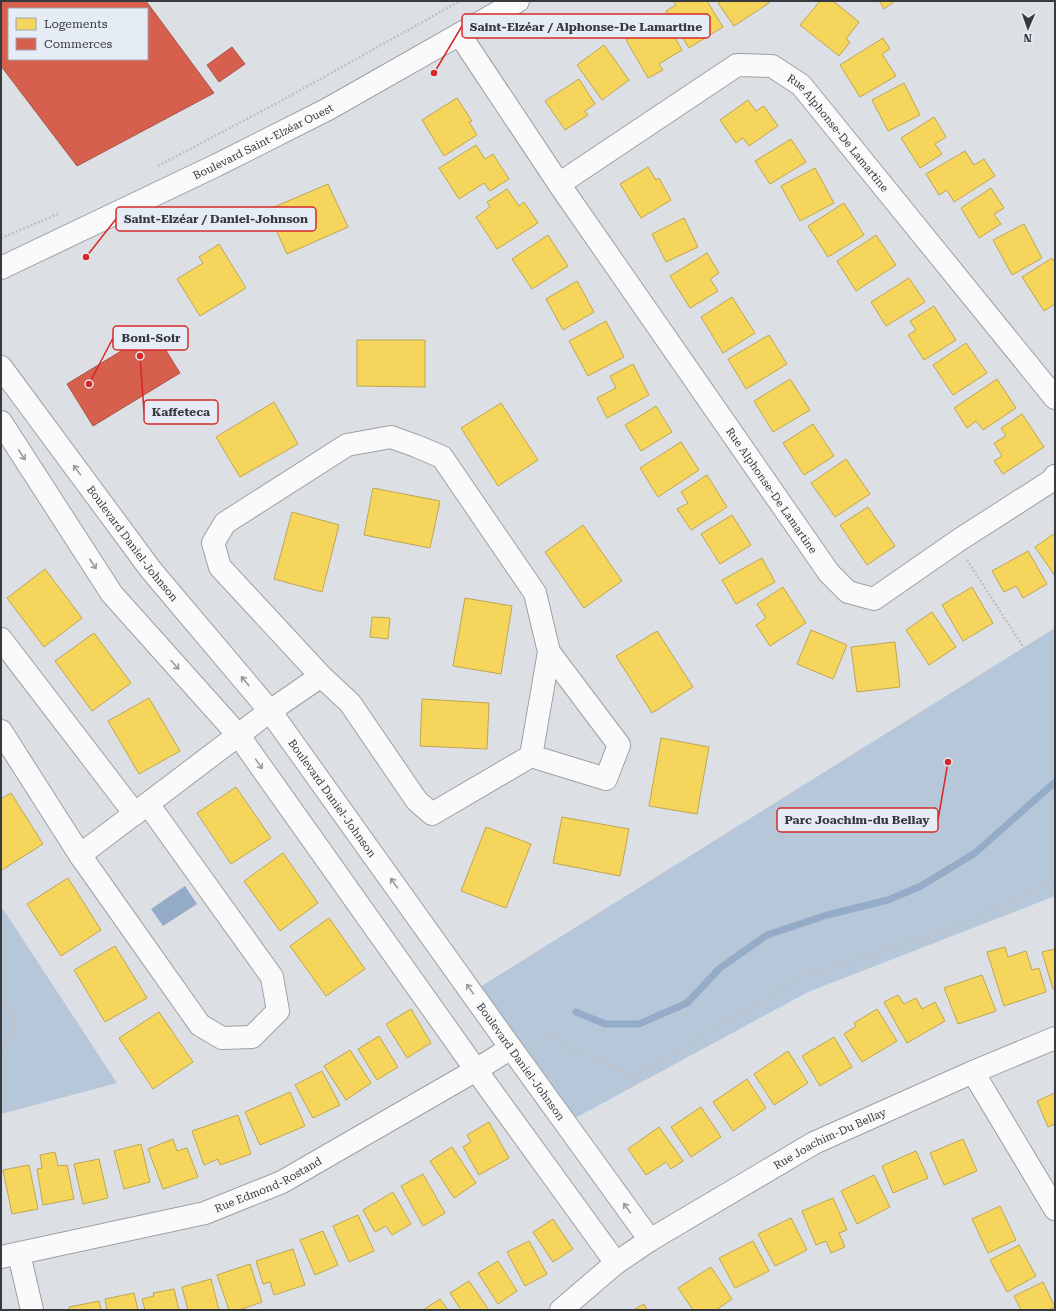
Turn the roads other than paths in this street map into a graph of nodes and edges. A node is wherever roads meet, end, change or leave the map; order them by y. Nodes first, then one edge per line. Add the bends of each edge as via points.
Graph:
1 (518, 1) edge
2 (460, 34) junction
3 (560, 184) junction
4 (1, 268) edge
5 (1, 367) edge
6 (1055, 398) edge
7 (1, 422) edge
8 (1055, 476) edge
9 (1, 639) edge
10 (549, 652) junction
11 (321, 676) junction
12 (270, 711) junction
13 (1, 731) edge
14 (239, 736) junction
15 (531, 756) junction
16 (141, 809) junction
17 (80, 855) junction
18 (1055, 1038) edge
19 (511, 1048) junction
20 (476, 1070) junction
21 (973, 1072) junction
22 (1055, 1209) edge
23 (650, 1240) junction
24 (10, 1255) edge
25 (616, 1263) junction
26 (32, 1310) edge
27 (561, 1310) edge

1 - 2 street, Boulevard Saint-Elzéar Ouest
2 - 3 street, Rue Alphonse-De Lamartine
2 - 4 street, Boulevard Saint-Elzéar Ouest via 315,116
3 - 6 street, Rue Alphonse-De Lamartine via 737,65 772,66 801,85
3 - 8 street, Rue Alphonse-De Lamartine via 829,573 848,592 874,599
12 -> 5 street, Boulevard Daniel-Johnson via 151,570
7 -> 14 street via 112,594
9 - 16 street
10 - 11 street via 535,594 442,457 391,437 347,445 225,523 213,543 220,567
10 - 15 street
10 - 15 street via 619,745 606,779
11 - 12 street
11 - 15 street via 350,703 417,801 432,814
12 - 14 street
19 -> 12 street, Boulevard Daniel-Johnson
13 - 17 street
14 - 16 street
14 -> 20 street
16 - 17 street
16 - 17 street via 272,977 278,1011 252,1037 222,1038 200,1025
18 - 21 street, Rue Joachim-Du Bellay
19 - 20 street, Rue Edmond-Rostand
23 -> 19 street, Boulevard Daniel-Johnson
20 - 24 street, Rue Edmond-Rostand via 282,1182 212,1211
20 - 25 street
21 - 22 street
21 - 23 street, Rue Joachim-Du Bellay via 814,1143
23 - 25 street, Rue Joachim-Du Bellay
24 - 26 street
25 - 27 street, Rue Joachim-Du Bellay

